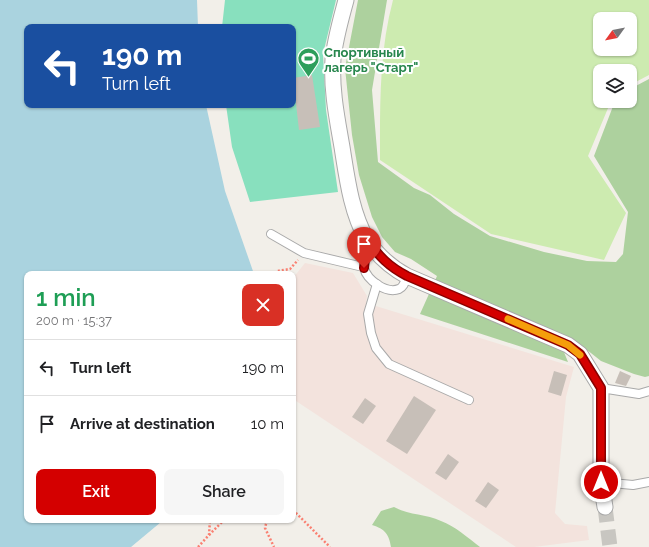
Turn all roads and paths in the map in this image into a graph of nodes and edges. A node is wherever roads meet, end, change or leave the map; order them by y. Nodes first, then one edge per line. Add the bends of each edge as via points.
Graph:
1 (346, 0) edge
2 (270, 234) dead end
3 (367, 240) junction
4 (304, 254) junction
5 (364, 268) junction
6 (277, 271) edge
7 (407, 276) junction
8 (377, 284) junction
9 (601, 388) junction
10 (649, 391) edge
11 (469, 400) dead end
12 (601, 482) junction
13 (649, 482) edge
14 (605, 507) tunnel mouth
15 (296, 513) edge
16 (210, 523) edge
17 (221, 523) edge
18 (267, 523) edge
19 (209, 535) junction
20 (198, 547) edge
21 (274, 547) edge
22 (330, 547) edge

1 - 3 street via 333,59 333,83 349,191
2 - 4 lane
3 - 5 lane
3 - 7 street via 390,267
4 - 5 lane
4 - 6 path via 290,268
5 - 8 lane
7 - 8 lane via 404,285 399,289 392,290
7 - 9 street via 568,345 580,354
8 - 11 lane via 368,314 376,348 389,364
9 - 10 lane via 639,394
9 - 12 street
12 - 13 lane via 633,485
12 - 14 street
15 - 22 path
16 - 19 path
17 - 19 path
18 - 21 path via 265,528
19 - 20 path

